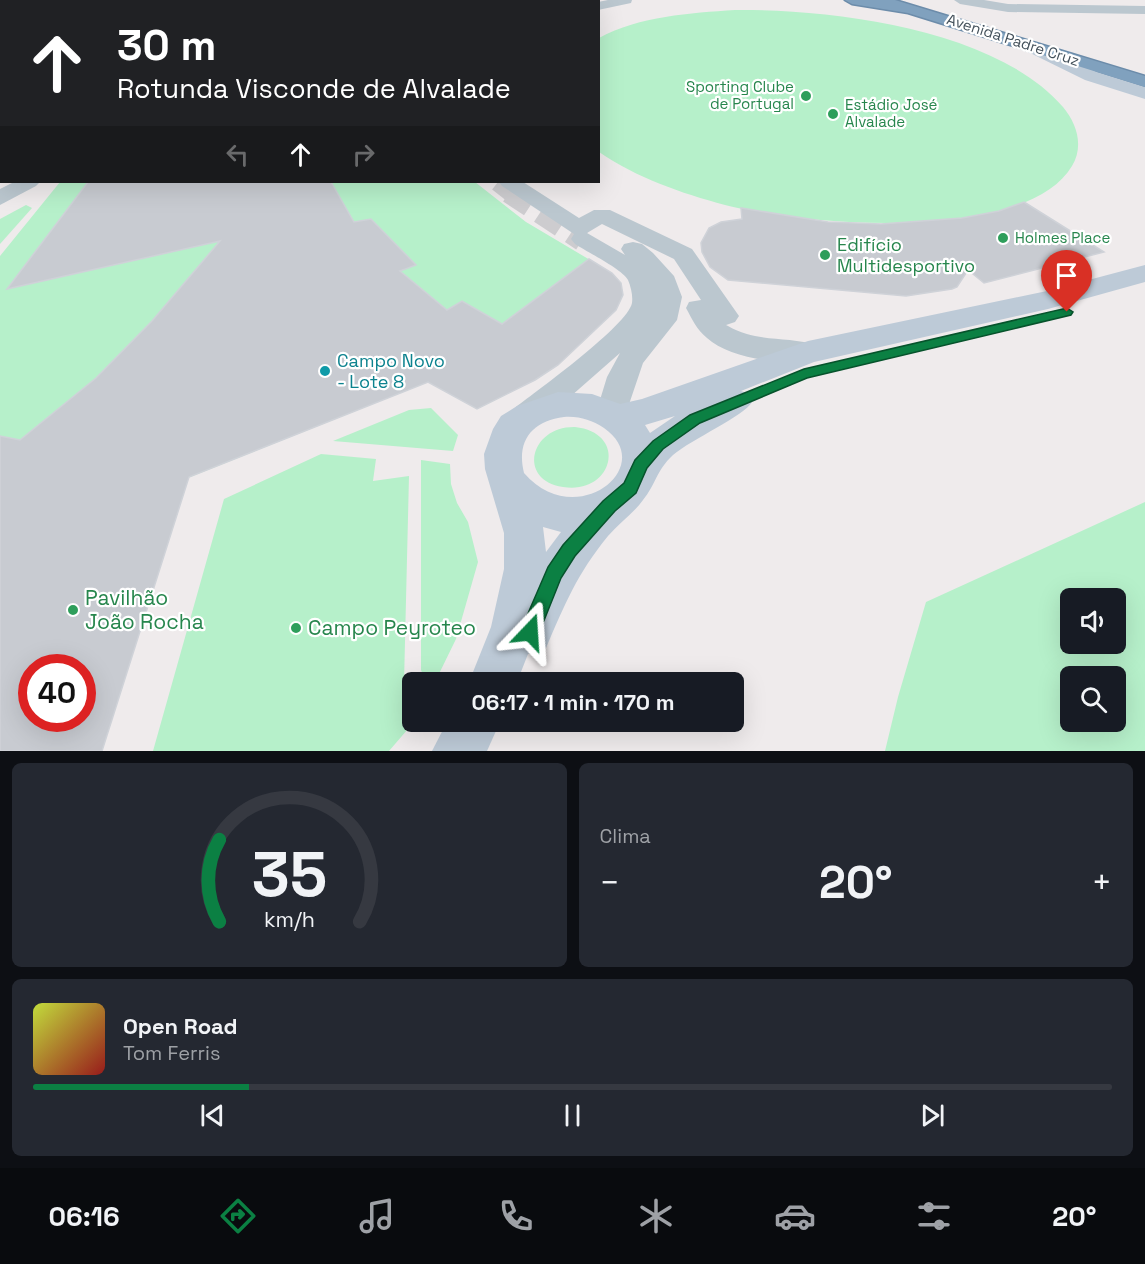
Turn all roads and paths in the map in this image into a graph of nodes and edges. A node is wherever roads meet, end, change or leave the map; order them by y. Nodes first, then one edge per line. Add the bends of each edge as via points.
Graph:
1 (626, 0) edge
2 (852, 0) edge
3 (880, 0) edge
4 (918, 0) edge
5 (960, 0) edge
6 (600, 6) edge
7 (1145, 10) edge
8 (940, 17) junction
9 (1004, 27) junction
10 (1024, 44) junction
11 (1145, 65) edge
12 (1145, 71) edge
13 (1145, 82) edge
14 (1145, 93) edge
15 (27, 183) edge
16 (511, 183) tunnel mouth
17 (0, 198) edge
18 (595, 234) junction
19 (1145, 273) edge
20 (1145, 289) edge
21 (725, 316) dead end
22 (808, 352) junction
23 (615, 416) junction
24 (526, 417) junction
25 (640, 465) junction
26 (506, 479) junction
27 (609, 506) junction
28 (497, 672) edge
29 (516, 672) edge
30 (469, 732) edge
31 (493, 732) edge
32 (458, 751) edge
33 (484, 751) edge

1 - 6 street
2 - 8 highway
3 - 8 highway, Avenida Padre Cruz
4 - 9 highway, Avenida Padre Cruz
5 - 7 street via 1008,8
8 - 10 highway, Avenida Padre Cruz
9 - 11 highway via 1052,36
9 - 12 highway, Avenida Padre Cruz
10 - 13 highway, Avenida Padre Cruz
10 - 14 street via 1091,76
15 - 17 street
16 - 18 street
18 - 21 street via 602,215 683,254
18 - 22 street via 660,255 684,276 710,328 720,335 763,351
18 - 23 street via 658,269 667,285 669,303 662,322 628,364
18 - 24 street via 637,273 644,288 645,304 635,321 590,365
19 - 22 street via 1048,300
20 - 25 street via 1067,312 804,374 695,419 658,445
22 - 23 street via 653,412
23 - 24 street via 591,405 568,403 545,407
23 - 25 street via 632,431 639,447
24 - 26 street via 512,429 504,444 502,462
25 - 27 street via 630,488
26 - 27 street via 519,496 538,508 561,514 586,513
26 - 28 street via 524,534 525,568 522,597
27 - 29 street via 554,573
30 - 32 street
31 - 33 street

